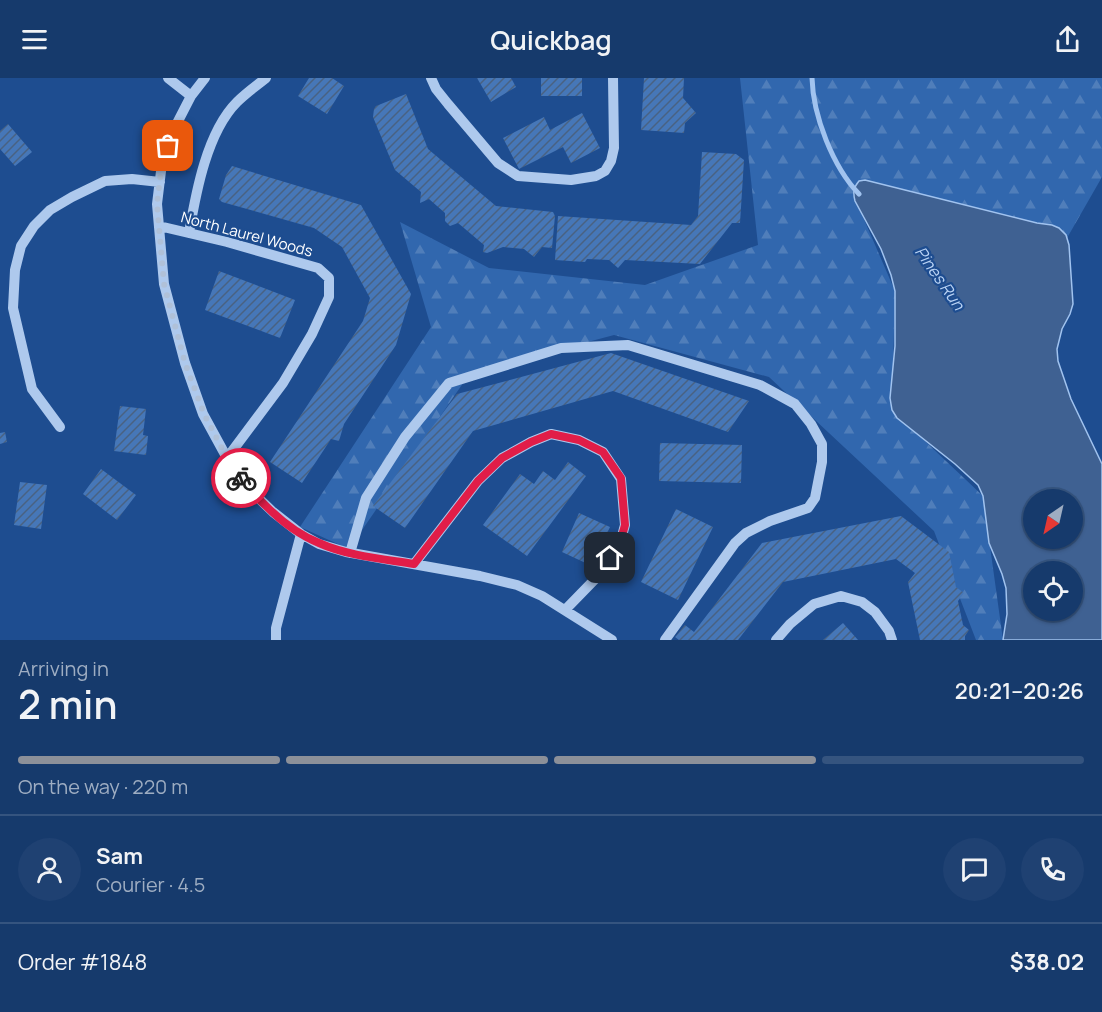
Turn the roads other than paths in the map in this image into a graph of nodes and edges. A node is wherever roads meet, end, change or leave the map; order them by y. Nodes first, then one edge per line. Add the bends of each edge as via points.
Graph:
1 (168, 78) edge
2 (205, 78) edge
3 (266, 78) edge
4 (431, 78) edge
5 (613, 78) edge
6 (191, 96) junction
7 (160, 182) junction
8 (159, 226) junction
9 (189, 233) junction
10 (60, 427) dead end
11 (227, 458) junction
12 (301, 534) junction
13 (350, 553) junction
14 (414, 564) junction
15 (565, 610) junction
16 (276, 640) edge
17 (612, 640) edge
18 (665, 640) edge
19 (776, 640) edge
20 (892, 640) edge

1 - 6 street
2 - 6 street
3 - 9 street via 236,103 214,135
4 - 5 street via 498,163 519,176 571,180 596,176 611,161
6 - 7 street via 174,129
7 - 8 street
7 - 10 street via 105,181 50,210 21,246 13,308 32,389
8 - 9 street, North Laurel Woods
8 - 11 street via 164,284 185,363 204,414
9 - 11 street, North Laurel Woods via 318,268 329,278 329,297 312,334 283,383
11 - 12 street via 246,486
12 - 13 street
12 - 16 street
13 - 14 street
13 - 18 street via 366,498 405,437 449,383 561,348 628,345 760,385 795,404 822,444 815,498 808,508 770,521 735,543
14 - 15 street via 517,585
14 - 15 street via 478,481 502,458 551,434 579,440 603,452 621,478 625,525 620,543 601,573
15 - 17 street
19 - 20 street via 814,604 841,596 862,602 875,612

